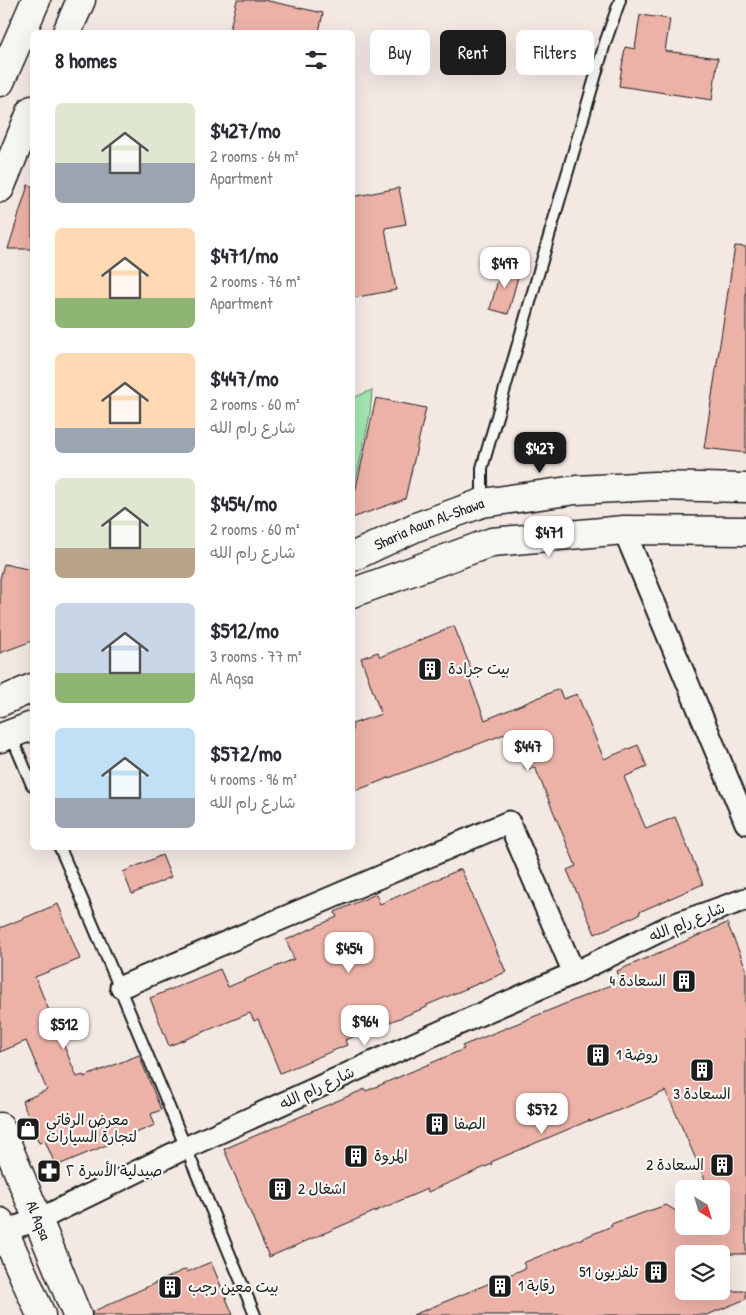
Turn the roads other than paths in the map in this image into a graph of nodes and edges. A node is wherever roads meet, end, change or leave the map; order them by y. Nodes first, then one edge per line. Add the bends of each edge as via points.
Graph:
1 (36, 0) edge
2 (81, 0) edge
3 (620, 0) edge
4 (68, 30) edge
5 (0, 82) edge
6 (30, 115) edge
7 (0, 188) edge
8 (746, 488) edge
9 (482, 503) junction
10 (624, 530) junction
11 (746, 530) edge
12 (355, 556) edge
13 (355, 592) edge
14 (30, 689) edge
15 (0, 702) edge
16 (14, 733) edge
17 (30, 779) edge
18 (746, 823) edge
19 (61, 850) edge
20 (746, 900) edge
21 (574, 973) junction
22 (121, 987) junction
23 (0, 1127) edge
24 (185, 1148) junction
25 (38, 1220) junction
26 (1, 1228) edge
27 (40, 1315) edge
28 (77, 1315) edge
29 (255, 1315) edge

1 - 5 main road
2 - 4 main road
3 - 9 lane via 604,43 482,468
6 - 7 main road
8 - 9 main road, Sharia Aoun Al-Shawa via 645,486 576,490
9 - 12 main road, Sharia Aoun Al-Shawa via 416,527
10 - 11 main road
10 - 13 main road via 492,542
10 - 18 street
14 - 15 main road
16 - 17 lane
19 - 22 lane
20 - 21 street, شارع رام الله via 670,926
21 - 22 street via 509,822
21 - 24 street, شارع رام الله
22 - 24 lane
23 - 25 main road, Al Aqsa
24 - 25 street, شارع رام الله
24 - 29 lane
25 - 26 street, شارع رام الله
25 - 28 main road, Al Aqsa
26 - 27 main road

